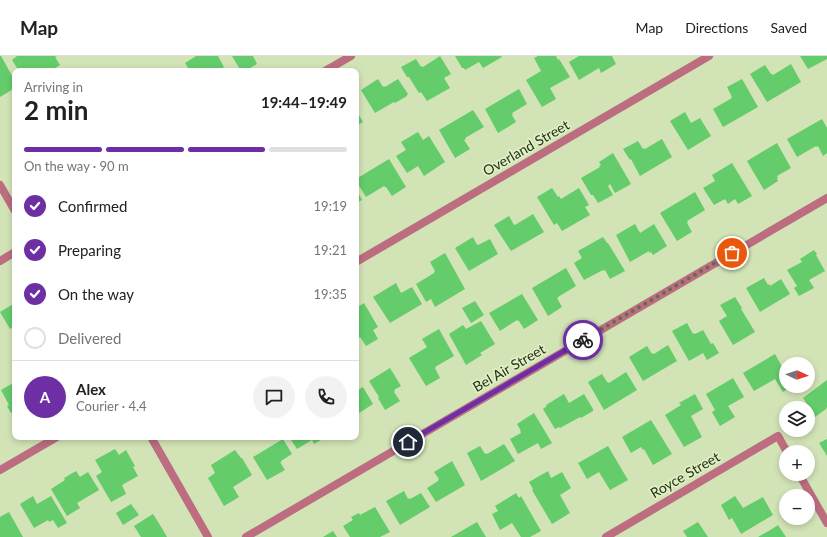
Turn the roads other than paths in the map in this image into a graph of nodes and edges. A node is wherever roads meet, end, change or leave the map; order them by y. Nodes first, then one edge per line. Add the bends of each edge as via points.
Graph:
1 (351, 56) edge
2 (709, 56) edge
3 (330, 68) edge
4 (0, 185) edge
5 (827, 198) edge
6 (12, 206) edge
7 (12, 254) edge
8 (359, 260) edge
9 (0, 261) edge
10 (52, 440) edge
11 (153, 440) edge
12 (783, 445) edge
13 (0, 470) edge
14 (803, 481) edge
15 (827, 523) edge
16 (619, 534) edge
17 (208, 537) edge
18 (246, 537) edge
19 (606, 537) edge

1 - 3 street
2 - 8 street, Overland Street
4 - 6 street
5 - 18 street, Bel Air Street
7 - 9 street
10 - 13 street
11 - 17 street
12 - 16 street, Royce Street via 778,436
14 - 15 street
16 - 19 street, Royce Street

